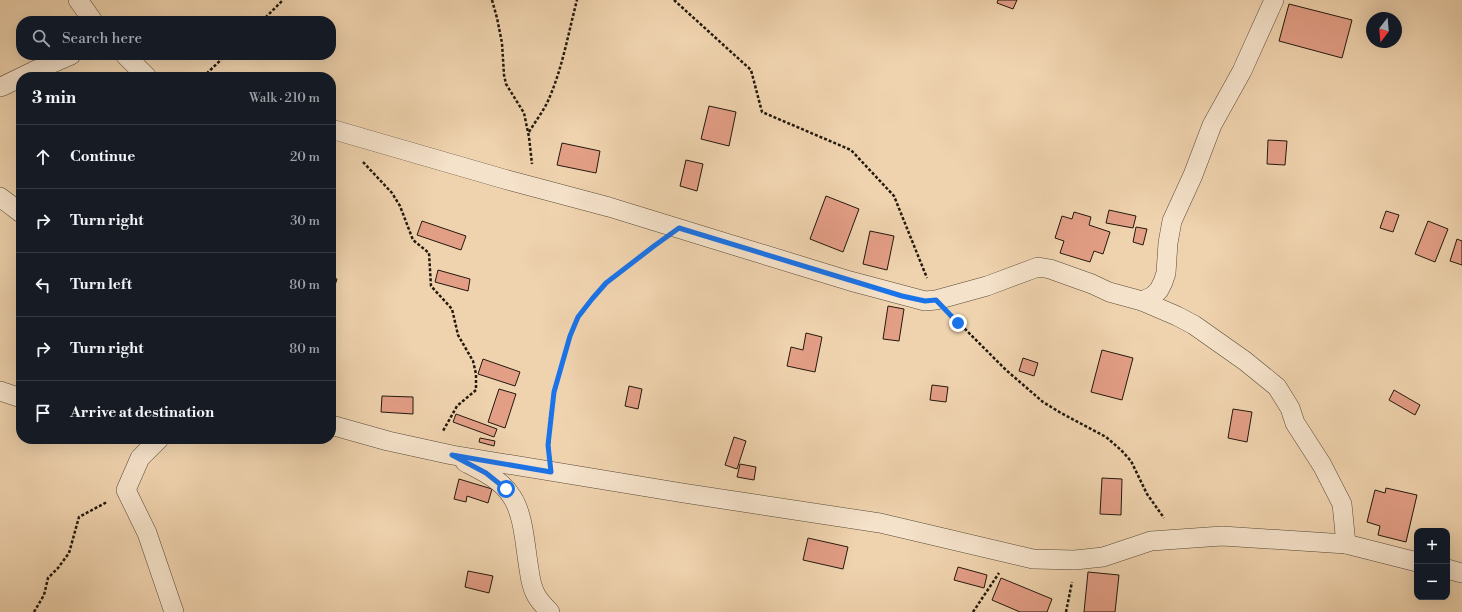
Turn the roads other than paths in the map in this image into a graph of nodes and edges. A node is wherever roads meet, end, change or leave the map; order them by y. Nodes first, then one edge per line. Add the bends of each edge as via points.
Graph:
1 (78, 0) edge
2 (1274, 0) edge
3 (89, 16) edge
4 (59, 60) edge
5 (130, 60) edge
6 (30, 72) edge
7 (142, 72) edge
8 (16, 79) edge
9 (0, 87) edge
10 (336, 130) edge
11 (0, 197) edge
12 (16, 209) edge
13 (1142, 301) junction
14 (0, 391) edge
15 (16, 396) edge
16 (336, 425) edge
17 (154, 444) edge
18 (452, 455) junction
19 (1346, 544) junction
20 (1414, 561) edge
21 (1450, 570) edge
22 (1462, 573) edge
23 (174, 612) edge
24 (550, 612) edge

1 - 3 street
2 - 13 street via 1242,71 1212,125 1194,175 1172,221 1163,282 1154,296
4 - 6 street
5 - 7 street
8 - 9 street
10 - 13 street via 609,207 925,301 987,286 1038,268 1050,269 1109,292
11 - 12 street
13 - 19 street via 1194,325 1277,387 1342,504
14 - 15 street
16 - 18 street via 388,441
17 - 23 street via 140,458 126,490 147,533
18 - 19 street via 880,523 1033,559 1075,560 1103,556 1151,541 1222,536
18 - 24 street via 486,473 512,496 520,517 531,582 535,593
19 - 20 street
21 - 22 street

